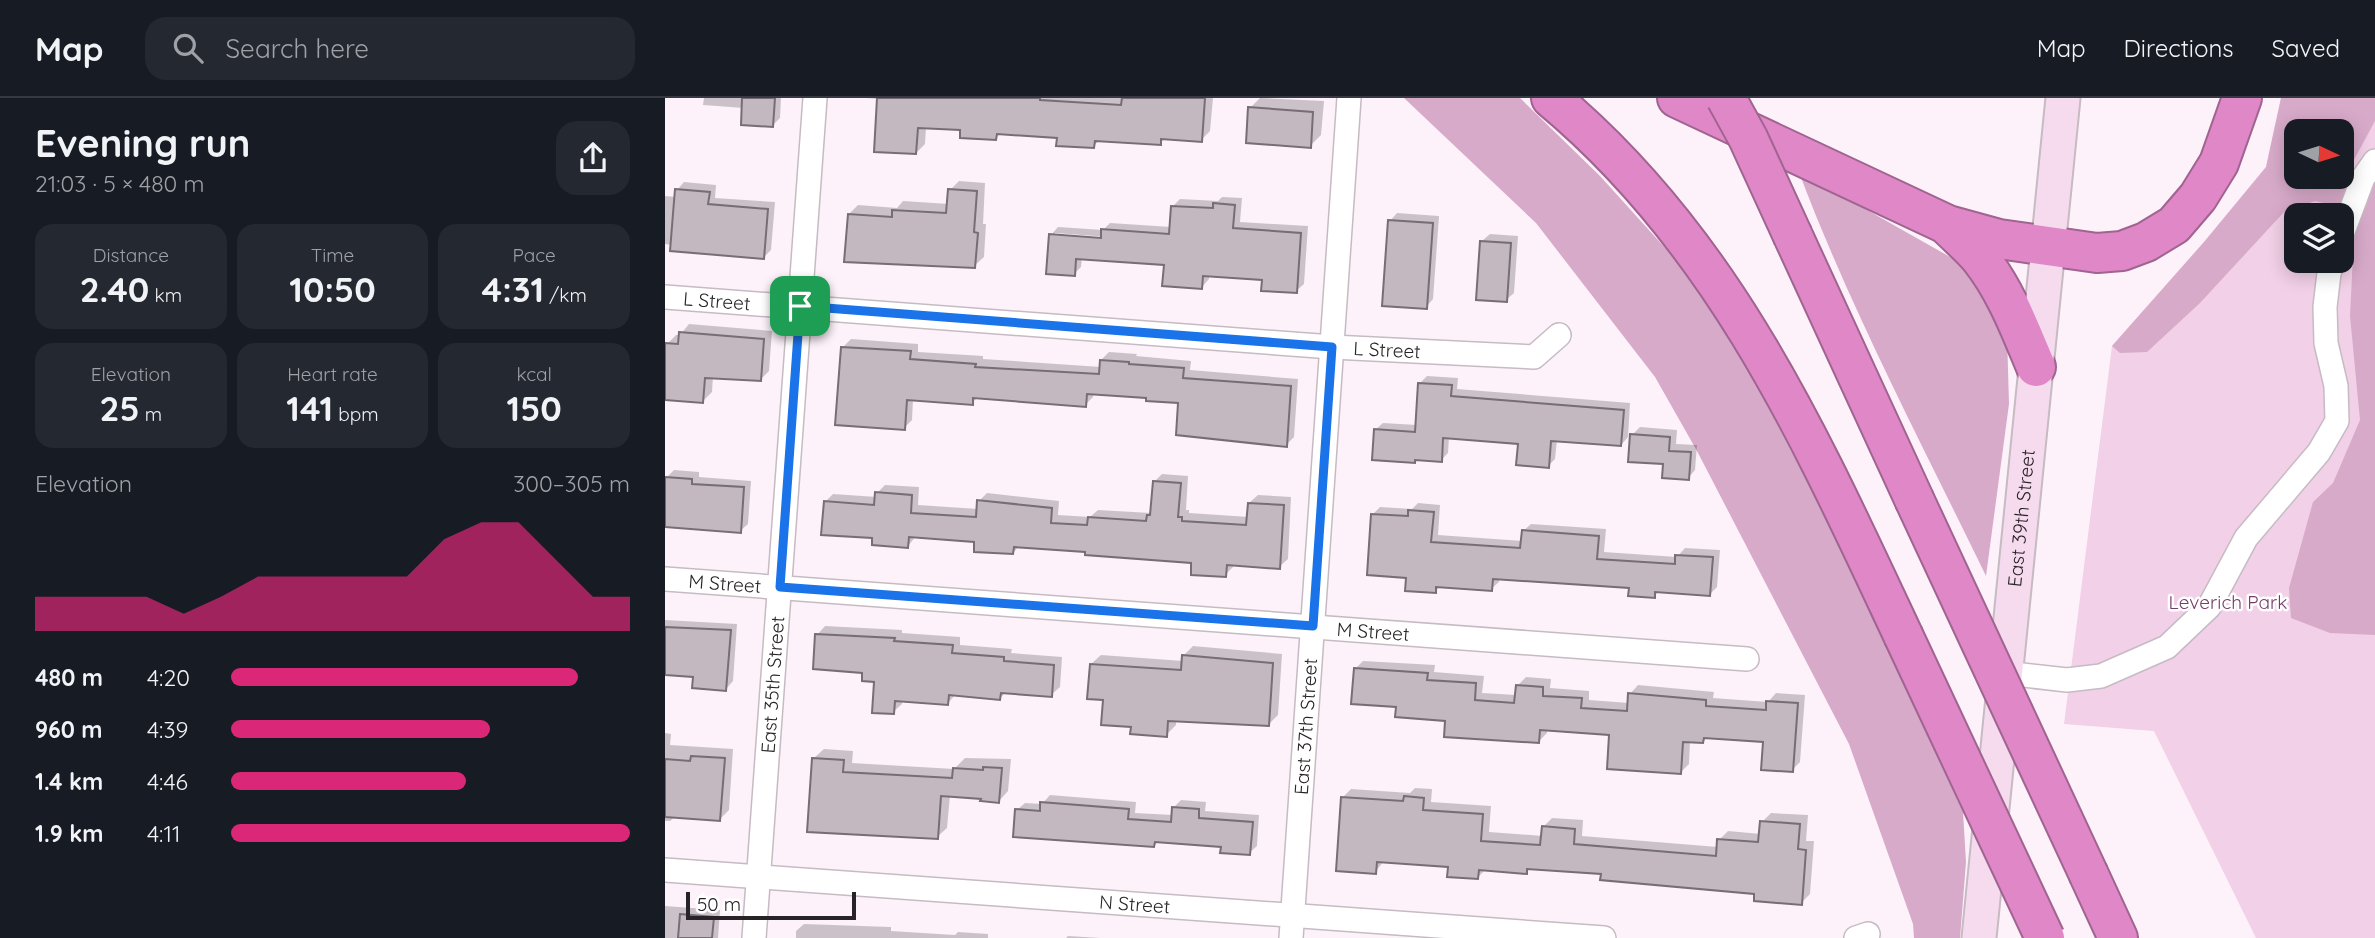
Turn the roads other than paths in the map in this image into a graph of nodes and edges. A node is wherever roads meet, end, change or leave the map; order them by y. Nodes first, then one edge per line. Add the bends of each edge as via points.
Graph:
1 (815, 98) edge
2 (1349, 98) edge
3 (1551, 98) edge
4 (1677, 98) edge
5 (1726, 98) edge
6 (2063, 98) edge
7 (2242, 98) edge
8 (2375, 161) edge
9 (2354, 203) edge
10 (1948, 225) junction
11 (2049, 247) junction
12 (2329, 273) edge
13 (665, 297) edge
14 (800, 306) junction
15 (1559, 335) dead end
16 (1332, 347) junction
17 (2036, 367) junction
18 (665, 579) edge
19 (780, 587) junction
20 (1313, 626) junction
21 (1747, 659) dead end
22 (2004, 673) junction
23 (665, 870) edge
24 (759, 876) junction
25 (1292, 927) edge
26 (754, 938) edge
27 (1604, 938) edge
28 (1979, 938) edge
29 (2045, 938) edge
30 (2118, 938) edge

1 - 14 street, East 35th Street
2 - 16 street, East 37th Street
3 - 29 highway, bridge via 1625,168 1690,244 1735,307 1829,477
4 - 10 highway
5 - 30 highway, bridge
6 - 11 main road, East 39th Street
7 - 11 highway via 2220,163 2174,225 2122,251
8 - 9 street
10 - 11 highway
10 - 17 highway via 1979,256 2011,305
11 - 17 main road, East 39th Street
12 - 22 street via 2326,343 2336,386 2337,421 2319,452 2246,538 2210,607 2167,647 2101,676 2067,680
13 - 14 street, L Street
14 - 16 street, L Street
14 - 19 street, East 35th Street
15 - 16 street, L Street via 1534,357
16 - 20 street, East 37th Street
17 - 22 main road, East 39th Street
18 - 19 street, M Street
19 - 20 street, M Street
19 - 24 street, East 35th Street
20 - 21 street, M Street
20 - 25 street, East 37th Street
22 - 28 main road, East 39th Street
23 - 24 street, N Street
24 - 25 street, N Street
24 - 26 street, East 35th Street
25 - 27 street, N Street

